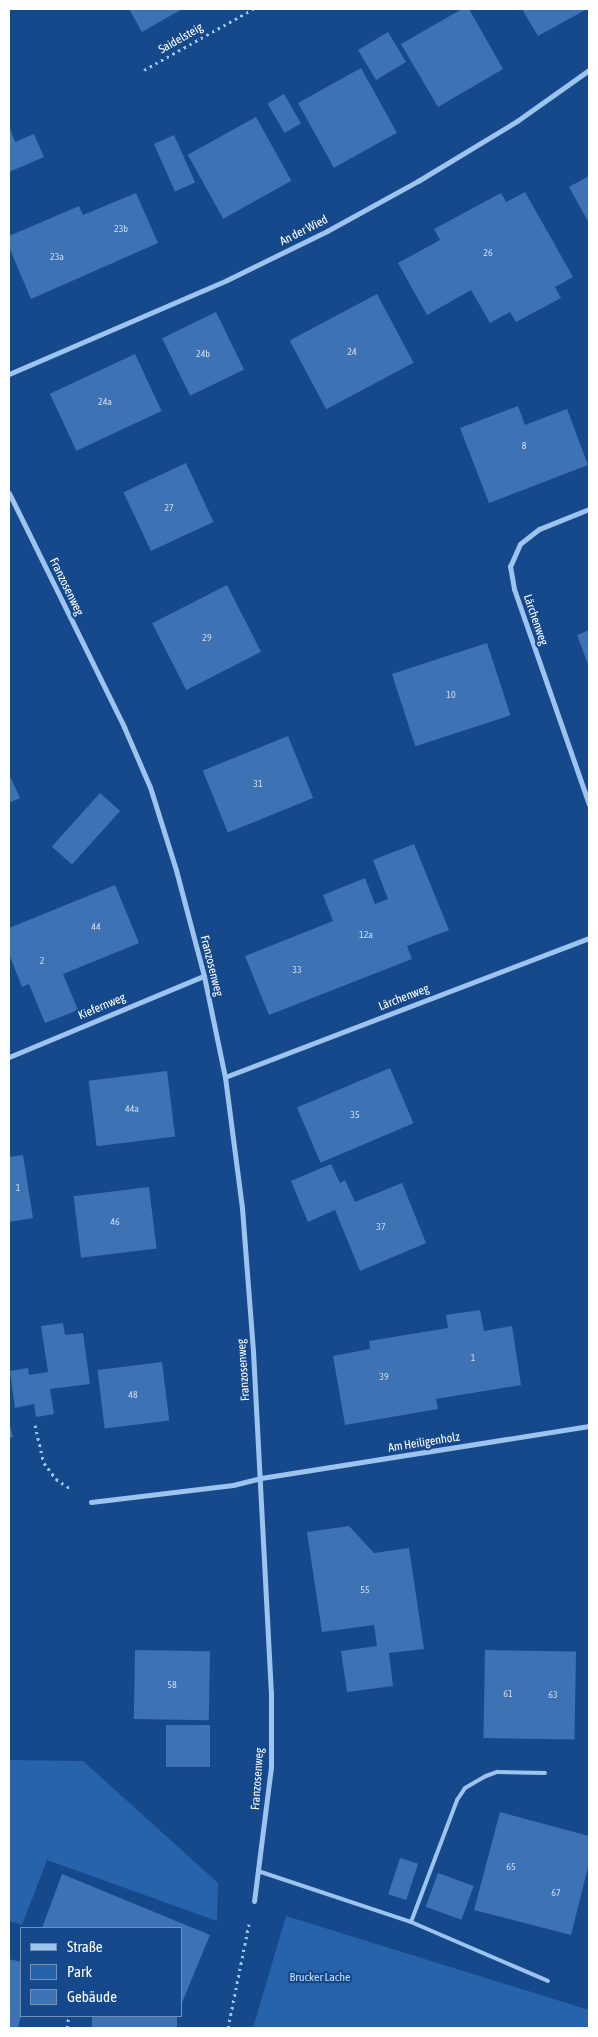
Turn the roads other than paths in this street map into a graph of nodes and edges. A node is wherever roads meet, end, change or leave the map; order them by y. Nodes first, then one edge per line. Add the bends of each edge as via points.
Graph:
1 (589, 70) edge
2 (9, 374) edge
3 (9, 493) edge
4 (589, 509) edge
5 (589, 804) edge
6 (589, 938) edge
7 (204, 976) junction
8 (9, 1057) edge
9 (225, 1077) junction
10 (589, 1426) edge
11 (261, 1478) junction
12 (92, 1502) road end
13 (545, 1773) dead end
14 (258, 1871) junction
15 (254, 1901) road end
16 (411, 1922) junction
17 (548, 1981) dead end

1 - 2 street, An der Wied via 517,122 327,232 227,280
3 - 7 street, Franzosenweg via 124,727 150,787
4 - 5 street, Lärchenweg via 539,529 520,544 510,566 514,589
6 - 9 street, Lärchenweg
7 - 8 street, Kiefernweg
7 - 9 street, Franzosenweg
9 - 11 street, Franzosenweg via 242,1208
10 - 11 street, Am Heiligenholz
11 - 12 street via 233,1485
11 - 14 street, Franzosenweg via 271,1692 271,1767
13 - 16 lane via 497,1772 465,1788 457,1800
14 - 15 street, Franzosenweg
14 - 16 lane
16 - 17 lane via 465,1948

